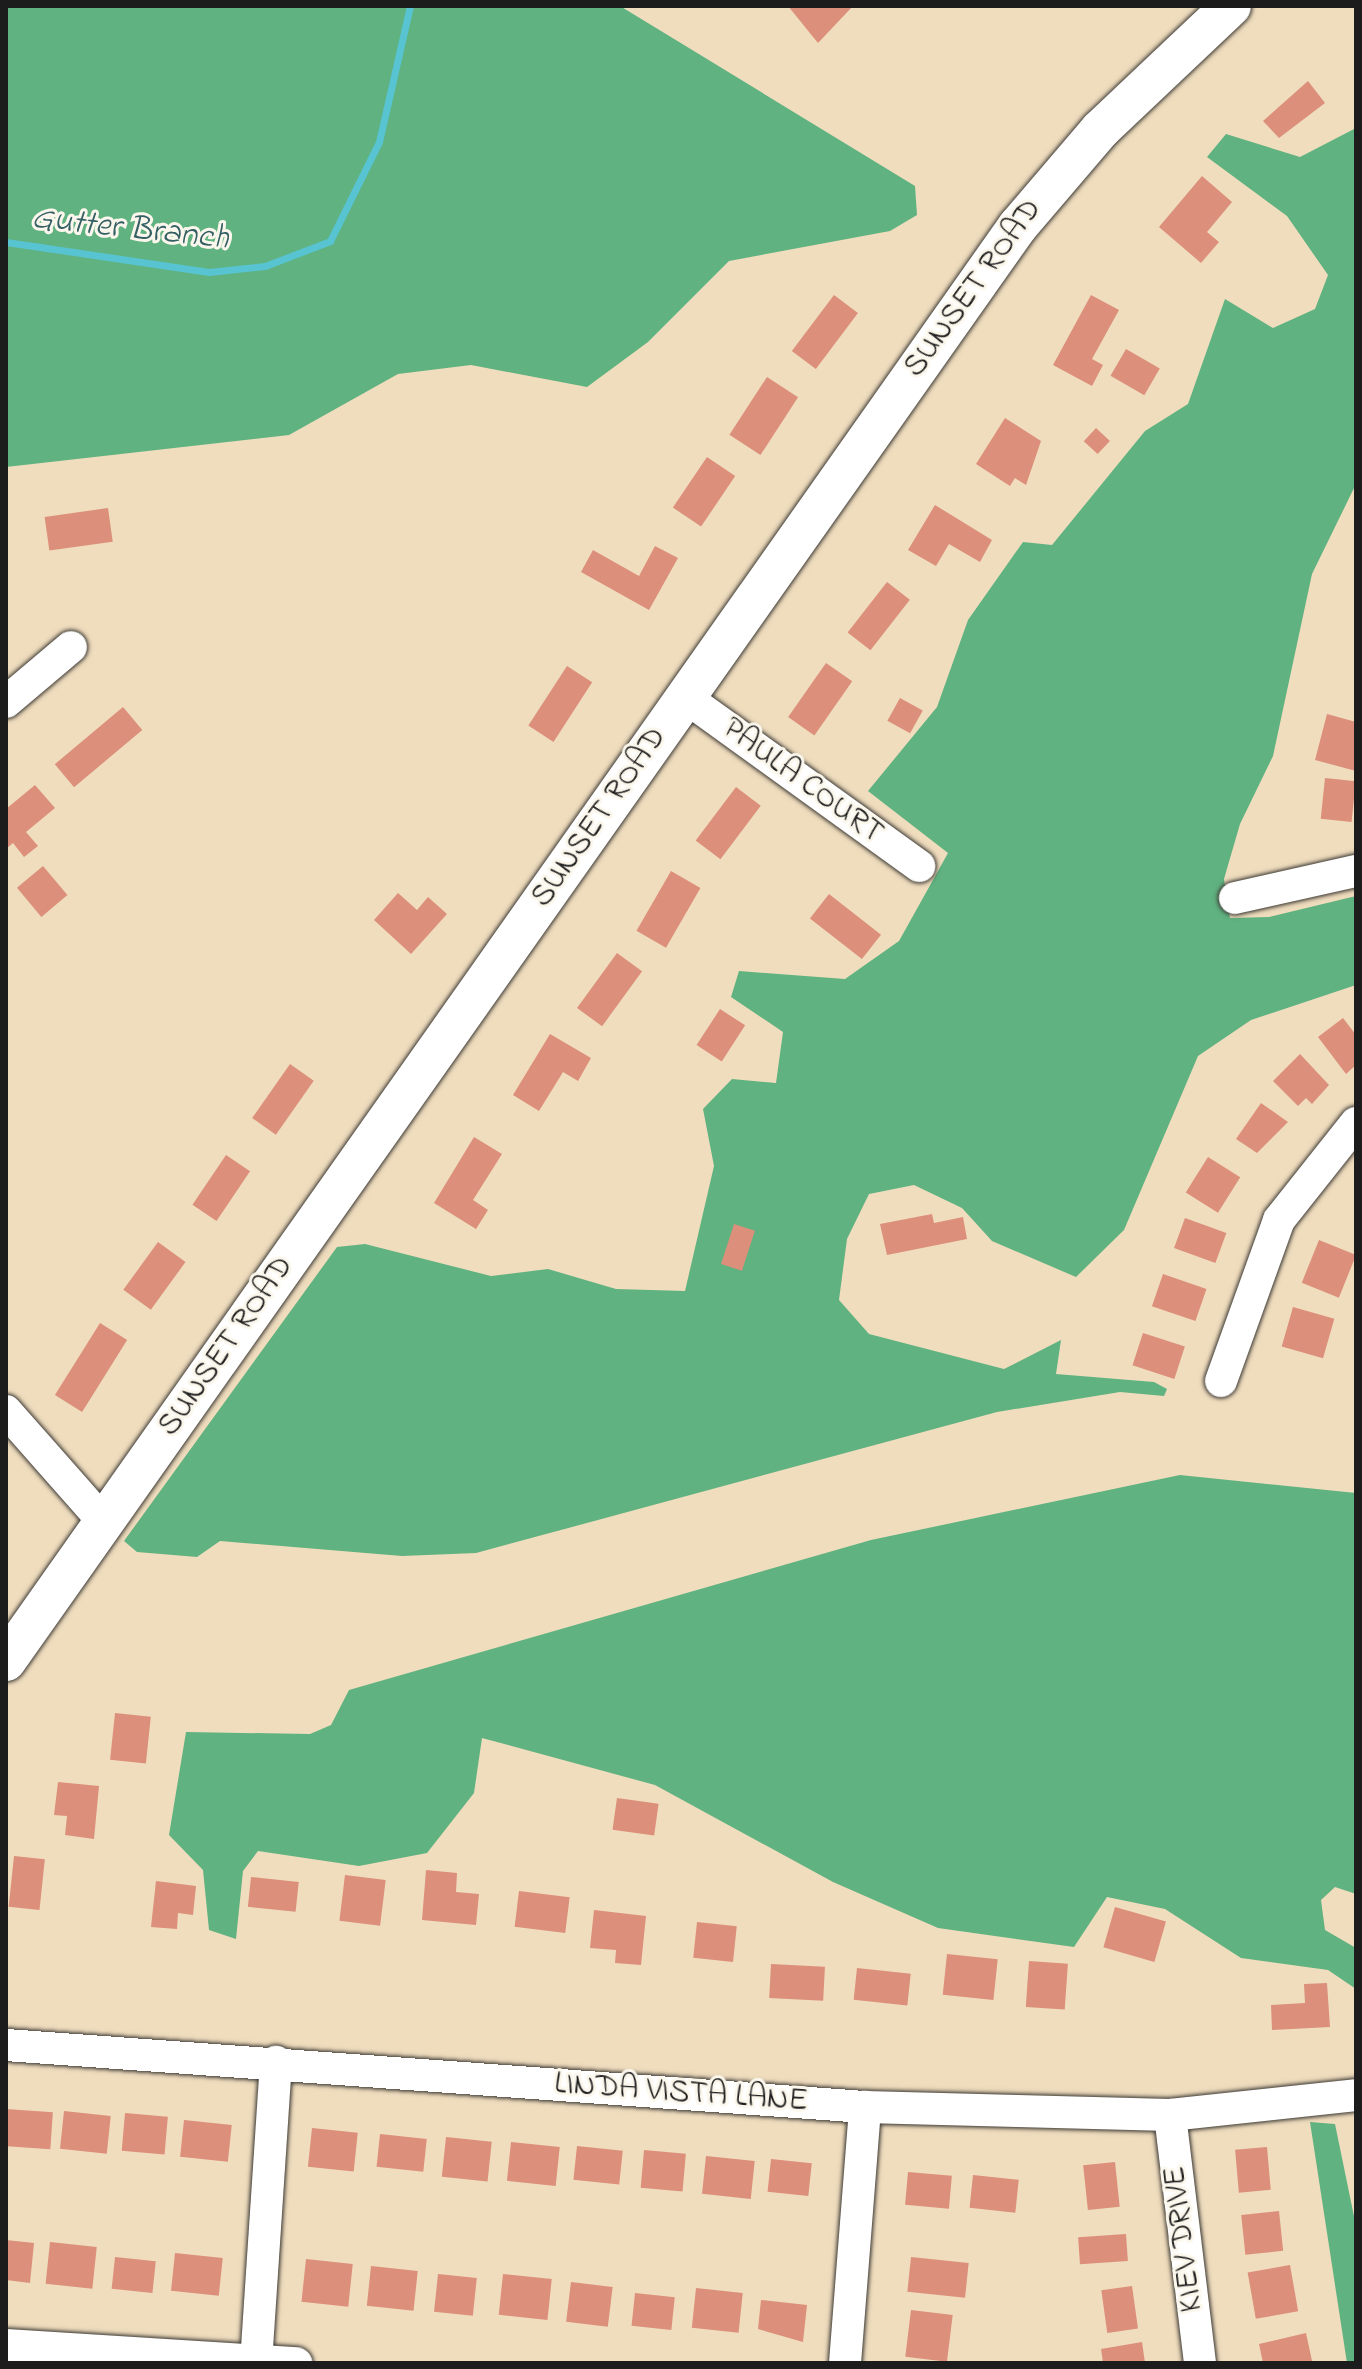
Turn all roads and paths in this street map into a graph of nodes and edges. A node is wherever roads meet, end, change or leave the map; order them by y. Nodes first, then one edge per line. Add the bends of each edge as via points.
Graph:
1 (1231, 6) edge
2 (71, 647) dead end
3 (685, 697) junction
4 (6, 702) edge
5 (919, 866) dead end
6 (1356, 871) edge
7 (1235, 898) dead end
8 (1356, 1123) edge
9 (1221, 1381) dead end
10 (6, 1411) edge
11 (104, 1522) junction
12 (6, 1661) edge
13 (6, 2045) edge
14 (276, 2062) junction
15 (1356, 2095) edge
16 (865, 2107) junction
17 (1170, 2115) junction
18 (6, 2345) edge
19 (256, 2362) edge
20 (296, 2363) edge
21 (845, 2363) edge
22 (1200, 2363) edge

1 - 3 main road, SUNSET ROAD via 1100,130 1018,226
2 - 4 street
3 - 5 street, PAULA COURT
3 - 11 main road, SUNSET ROAD
6 - 7 street
8 - 9 street via 1279,1220
10 - 11 street
11 - 12 main road, SUNSET ROAD
13 - 14 street, LINDA VISTA LANE
14 - 16 street, LINDA VISTA LANE
14 - 19 street
15 - 17 street, LINDA VISTA LANE
16 - 17 street, LINDA VISTA LANE
16 - 21 street
17 - 22 street, KIEV DRIVE
18 - 19 street
19 - 20 street

